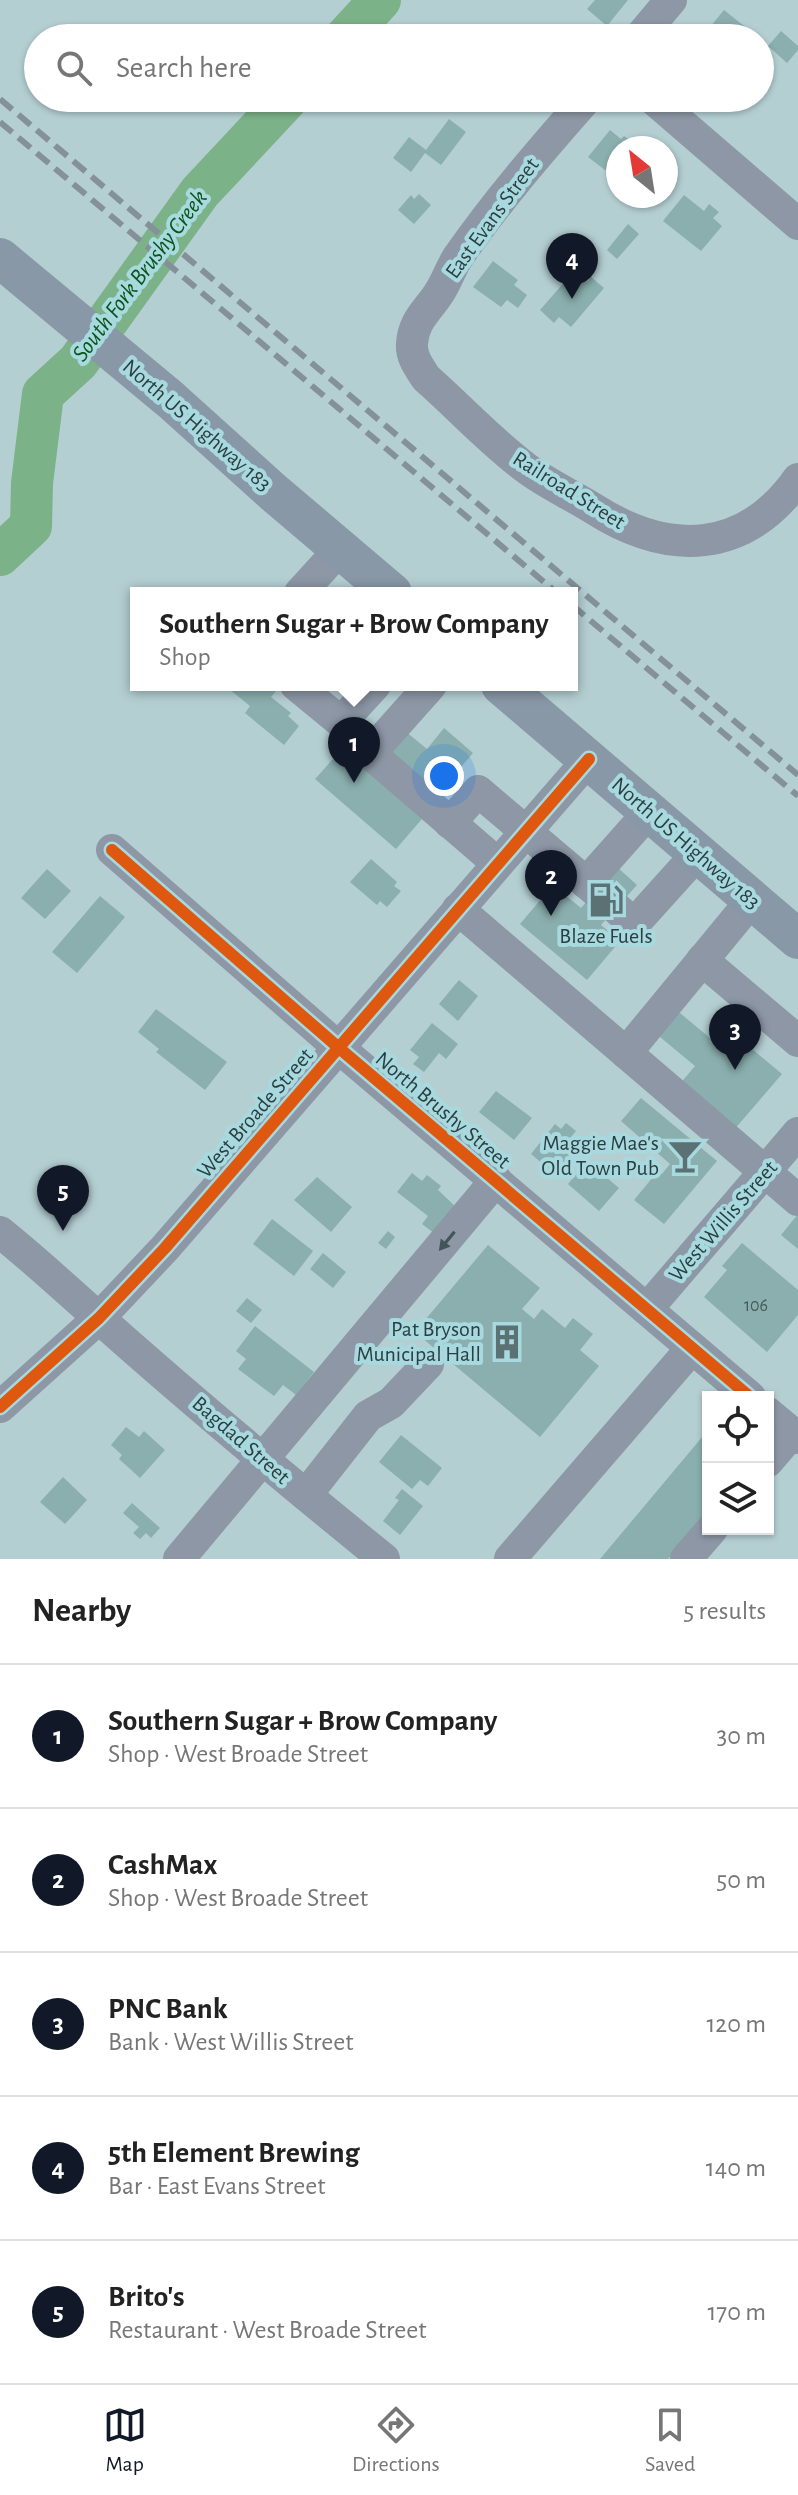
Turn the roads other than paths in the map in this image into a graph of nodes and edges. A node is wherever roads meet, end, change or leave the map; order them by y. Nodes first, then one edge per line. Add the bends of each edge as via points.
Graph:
1 (671, 0) edge
2 (651, 24) edge
3 (575, 112) edge
4 (668, 112) edge
5 (798, 224) edge
6 (0, 258) edge
7 (412, 346) joint
8 (798, 479) edge
9 (340, 549) junction
10 (305, 587) edge
11 (379, 587) edge
12 (303, 691) edge
13 (369, 691) edge
14 (426, 691) edge
15 (508, 691) edge
16 (589, 759) junction
17 (649, 812) junction
18 (450, 823) junction
19 (524, 832) junction
20 (112, 850) dead end
21 (698, 853) junction
22 (497, 863) junction
23 (599, 894) junction
24 (752, 900) junction
25 (458, 909) junction
26 (798, 939) edge
27 (702, 960) junction
28 (798, 1041) edge
29 (339, 1048) junction
30 (626, 1053) junction
31 (798, 1133) edge
32 (765, 1172) junction
33 (496, 1180) junction
34 (798, 1200) edge
35 (0, 1232) edge
36 (647, 1309) junction
37 (99, 1318) junction
38 (692, 1348) junction
39 (428, 1364) dead end
40 (743, 1391) edge
41 (0, 1407) edge
42 (786, 1428) edge
43 (774, 1450) edge
44 (263, 1459) junction
45 (306, 1495) junction
46 (707, 1535) edge
47 (179, 1559) edge
48 (384, 1559) edge
49 (510, 1559) edge
50 (686, 1559) edge

1 - 2 street
3 - 7 street, East Evans Street via 456,260 420,316
4 - 5 street
6 - 9 main road, North US Highway 183
7 - 8 street, Railroad Street via 426,378 526,468 623,527 684,542 725,537 775,506
9 - 10 street
9 - 11 main road, North US Highway 183
12 - 13 street via 341,722
14 - 18 street via 373,756
15 - 16 main road, North US Highway 183
16 - 17 main road, North US Highway 183
16 - 19 street, West Broade Street
17 - 21 main road, North US Highway 183
17 - 23 street
18 - 19 street via 478,791
18 - 22 street
19 - 22 street, West Broade Street
19 - 23 street
20 - 29 street, North Brushy Street
21 - 23 street via 634,924
21 - 24 main road, North US Highway 183
22 - 25 street, West Broade Street
24 - 26 main road, North US Highway 183
24 - 27 street
25 - 29 street, West Broade Street
25 - 30 street
27 - 28 street
27 - 30 street
29 - 33 street, North Brushy Street
29 - 37 street, West Broade Street
30 - 32 street
31 - 32 street, West Willis Street
32 - 34 street
32 - 36 street, West Willis Street
33 - 36 street, North Brushy Street
33 -> 44 street
35 - 37 street, Bagdad Street
36 - 38 street, North Brushy Street
37 - 41 street, West Broade Street
37 - 44 street, Bagdad Street
38 - 40 street, North Brushy Street
38 - 49 street
39 - 45 street via 391,1403 368,1416
42 - 43 street
44 - 45 street, Bagdad Street
44 - 47 street
45 - 48 street, Bagdad Street
46 - 50 street

